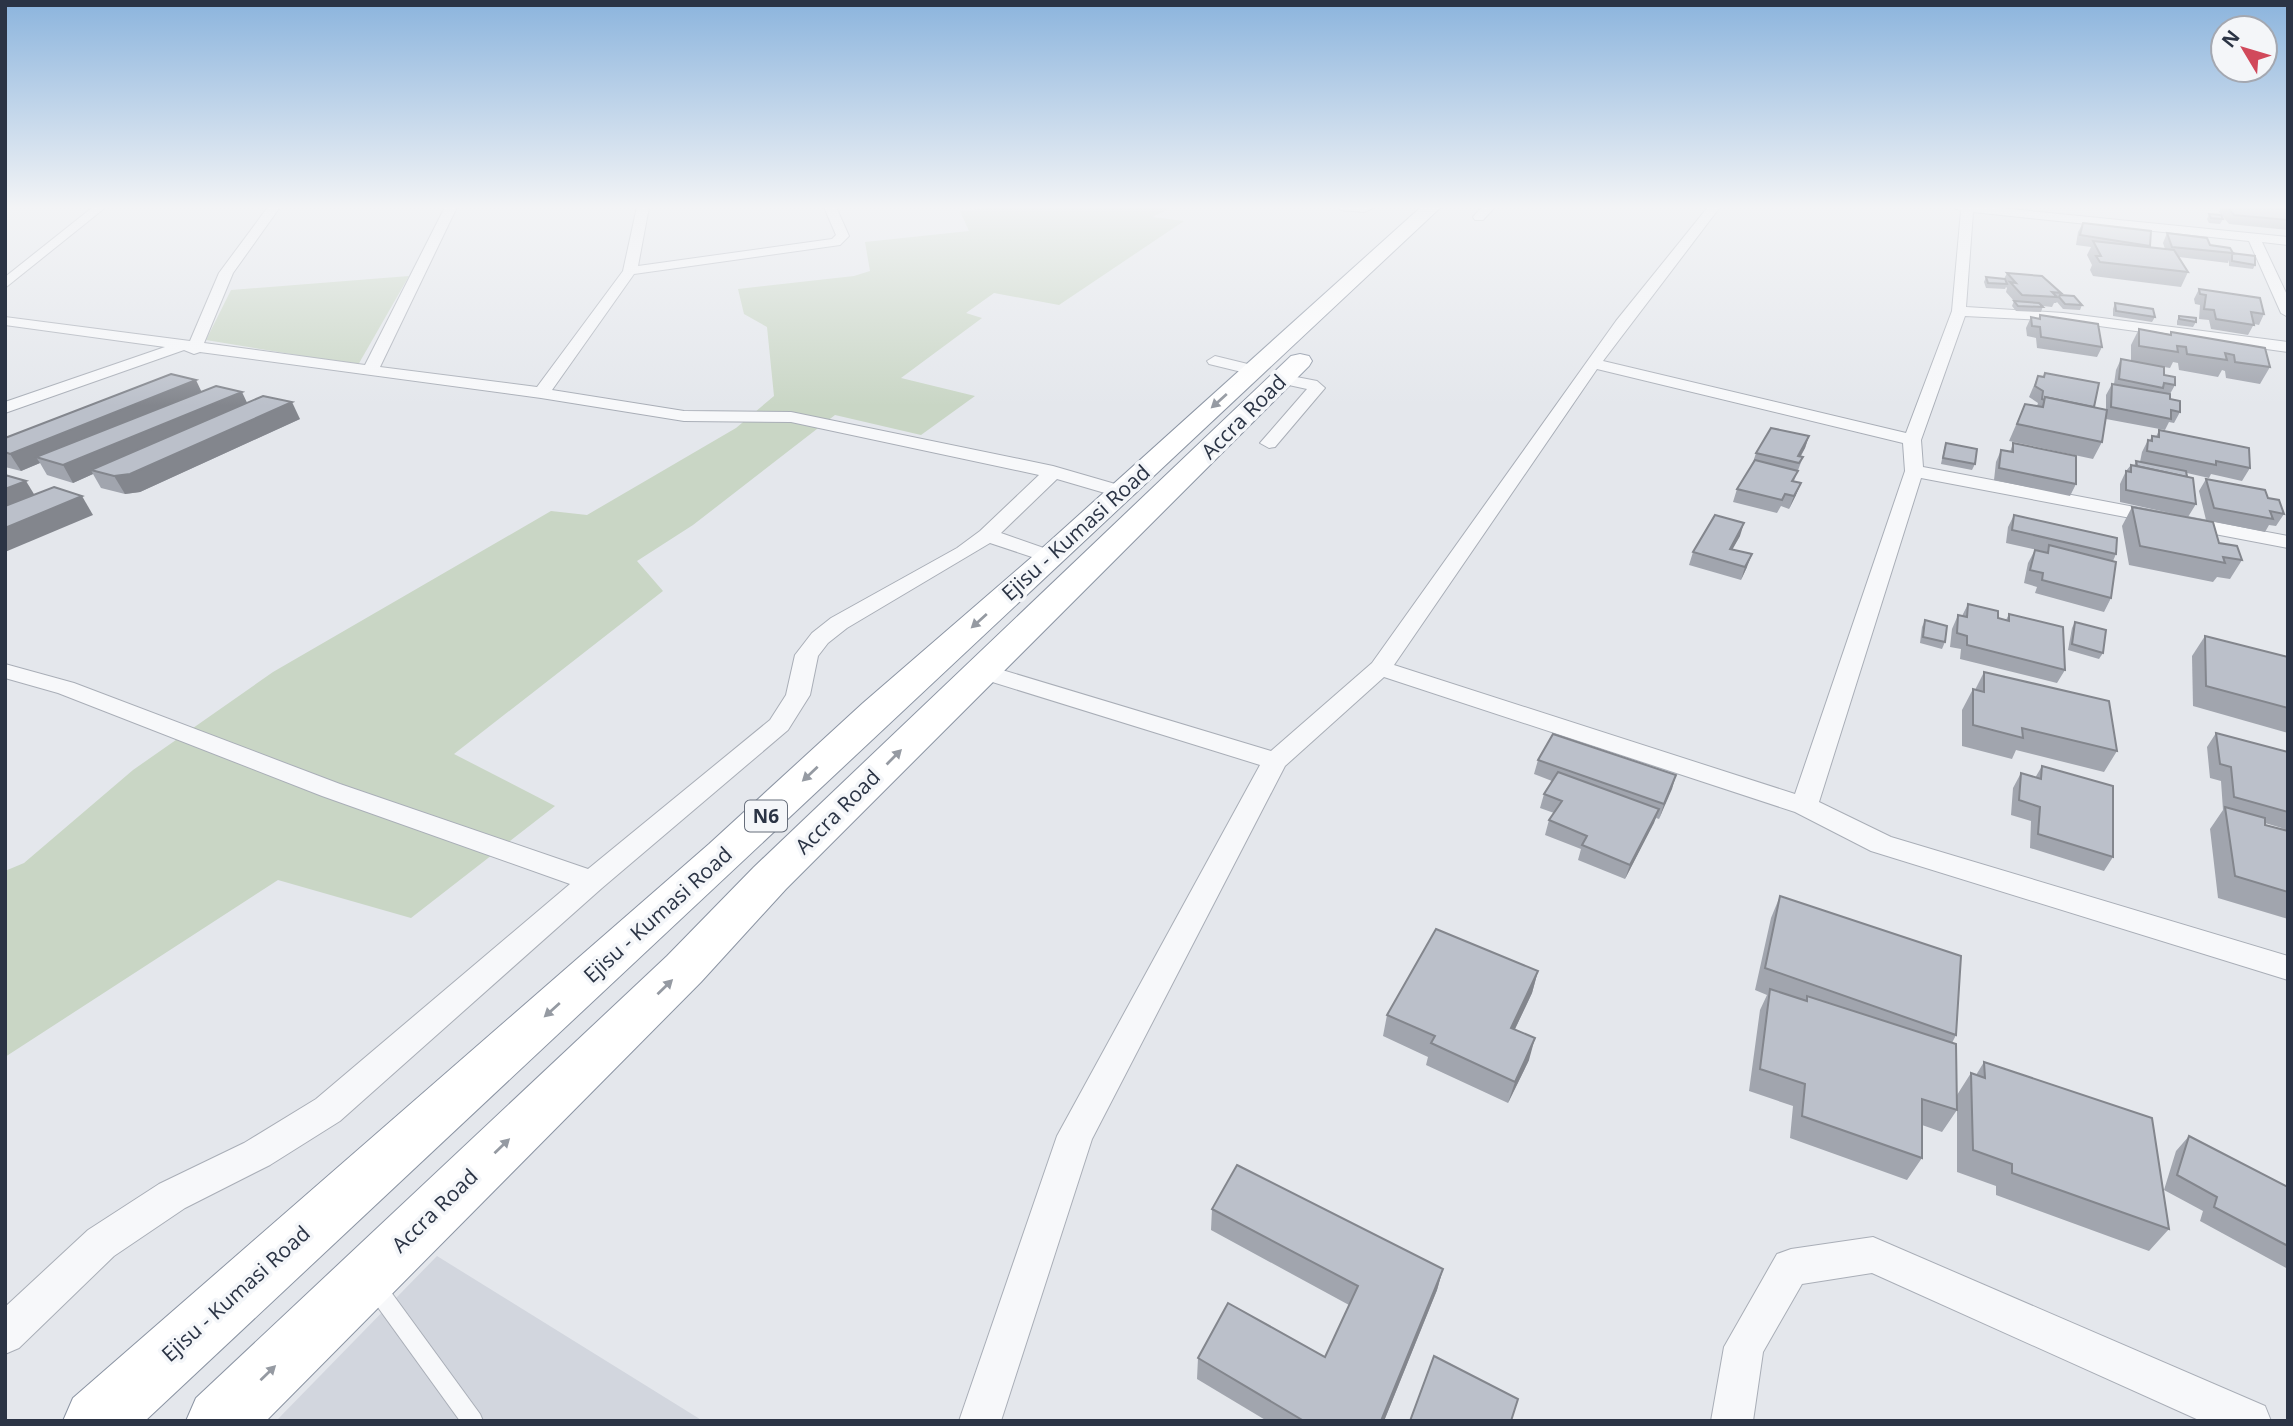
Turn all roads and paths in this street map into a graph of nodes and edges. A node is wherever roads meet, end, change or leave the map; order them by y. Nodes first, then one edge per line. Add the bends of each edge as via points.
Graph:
1 (226, 274) edge
2 (418, 274) edge
3 (628, 274) edge
4 (1358, 274) edge
5 (1384, 274) edge
6 (1661, 274) edge
7 (1960, 274) edge
8 (2270, 274) edge
9 (1959, 312) junction
10 (2288, 313) edge
11 (5, 321) edge
12 (2288, 347) edge
13 (187, 348) junction
14 (1594, 364) junction
15 (1250, 370) junction
16 (370, 371) junction
17 (541, 393) junction
18 (5, 408) edge
19 (1912, 440) junction
20 (1269, 443) dead end
21 (1914, 471) junction
22 (1053, 472) junction
23 (1122, 492) junction
24 (988, 535) junction
25 (2288, 542) edge
26 (1051, 557) junction
27 (1380, 667) junction
28 (5, 671) edge
29 (981, 671) junction
30 (1275, 761) junction
31 (1804, 806) junction
32 (592, 881) junction
33 (2288, 968) edge
34 (368, 1276) junction
35 (5, 1334) edge
36 (96, 1421) edge
37 (219, 1421) edge
38 (473, 1421) edge
39 (979, 1421) edge
40 (1732, 1421) edge
41 (2250, 1421) edge

1 - 13 street
2 - 16 street
3 - 17 street
4 - 15 highway, Ejisu - Kumasi Road / N6
5 - 15 highway, Accra Road / N6
6 - 14 street
7 - 9 street
8 - 10 street
9 - 12 street via 2063,317
9 - 19 street
11 - 13 street
13 - 16 street
13 - 18 street
14 - 19 street
14 - 27 street
15 - 20 street via 1317,388
15 -> 23 highway, Ejisu - Kumasi Road / N6
15 - 29 highway, Accra Road / N6 via 1163,498
16 - 17 street
17 - 22 street via 684,416 791,417
19 - 21 street
21 - 25 street
21 - 31 street
22 - 23 street
22 - 24 street
23 - 26 highway, Ejisu - Kumasi Road / N6
24 - 26 street
24 - 32 street via 820,638 807,655 798,695 779,725
26 -> 36 highway, Ejisu - Kumasi Road / N6
27 - 30 street
27 - 31 street
28 - 32 street via 66,688 331,790
29 - 30 street
34 -> 29 highway, Accra Road / N6
30 - 39 street via 1075,1136
31 - 33 street via 1881,844
32 - 35 street via 328,1110 172,1196 101,1243
37 -> 34 highway, Accra Road / N6
34 - 38 lane
40 - 41 street via 1744,1348 1791,1267 1873,1255

